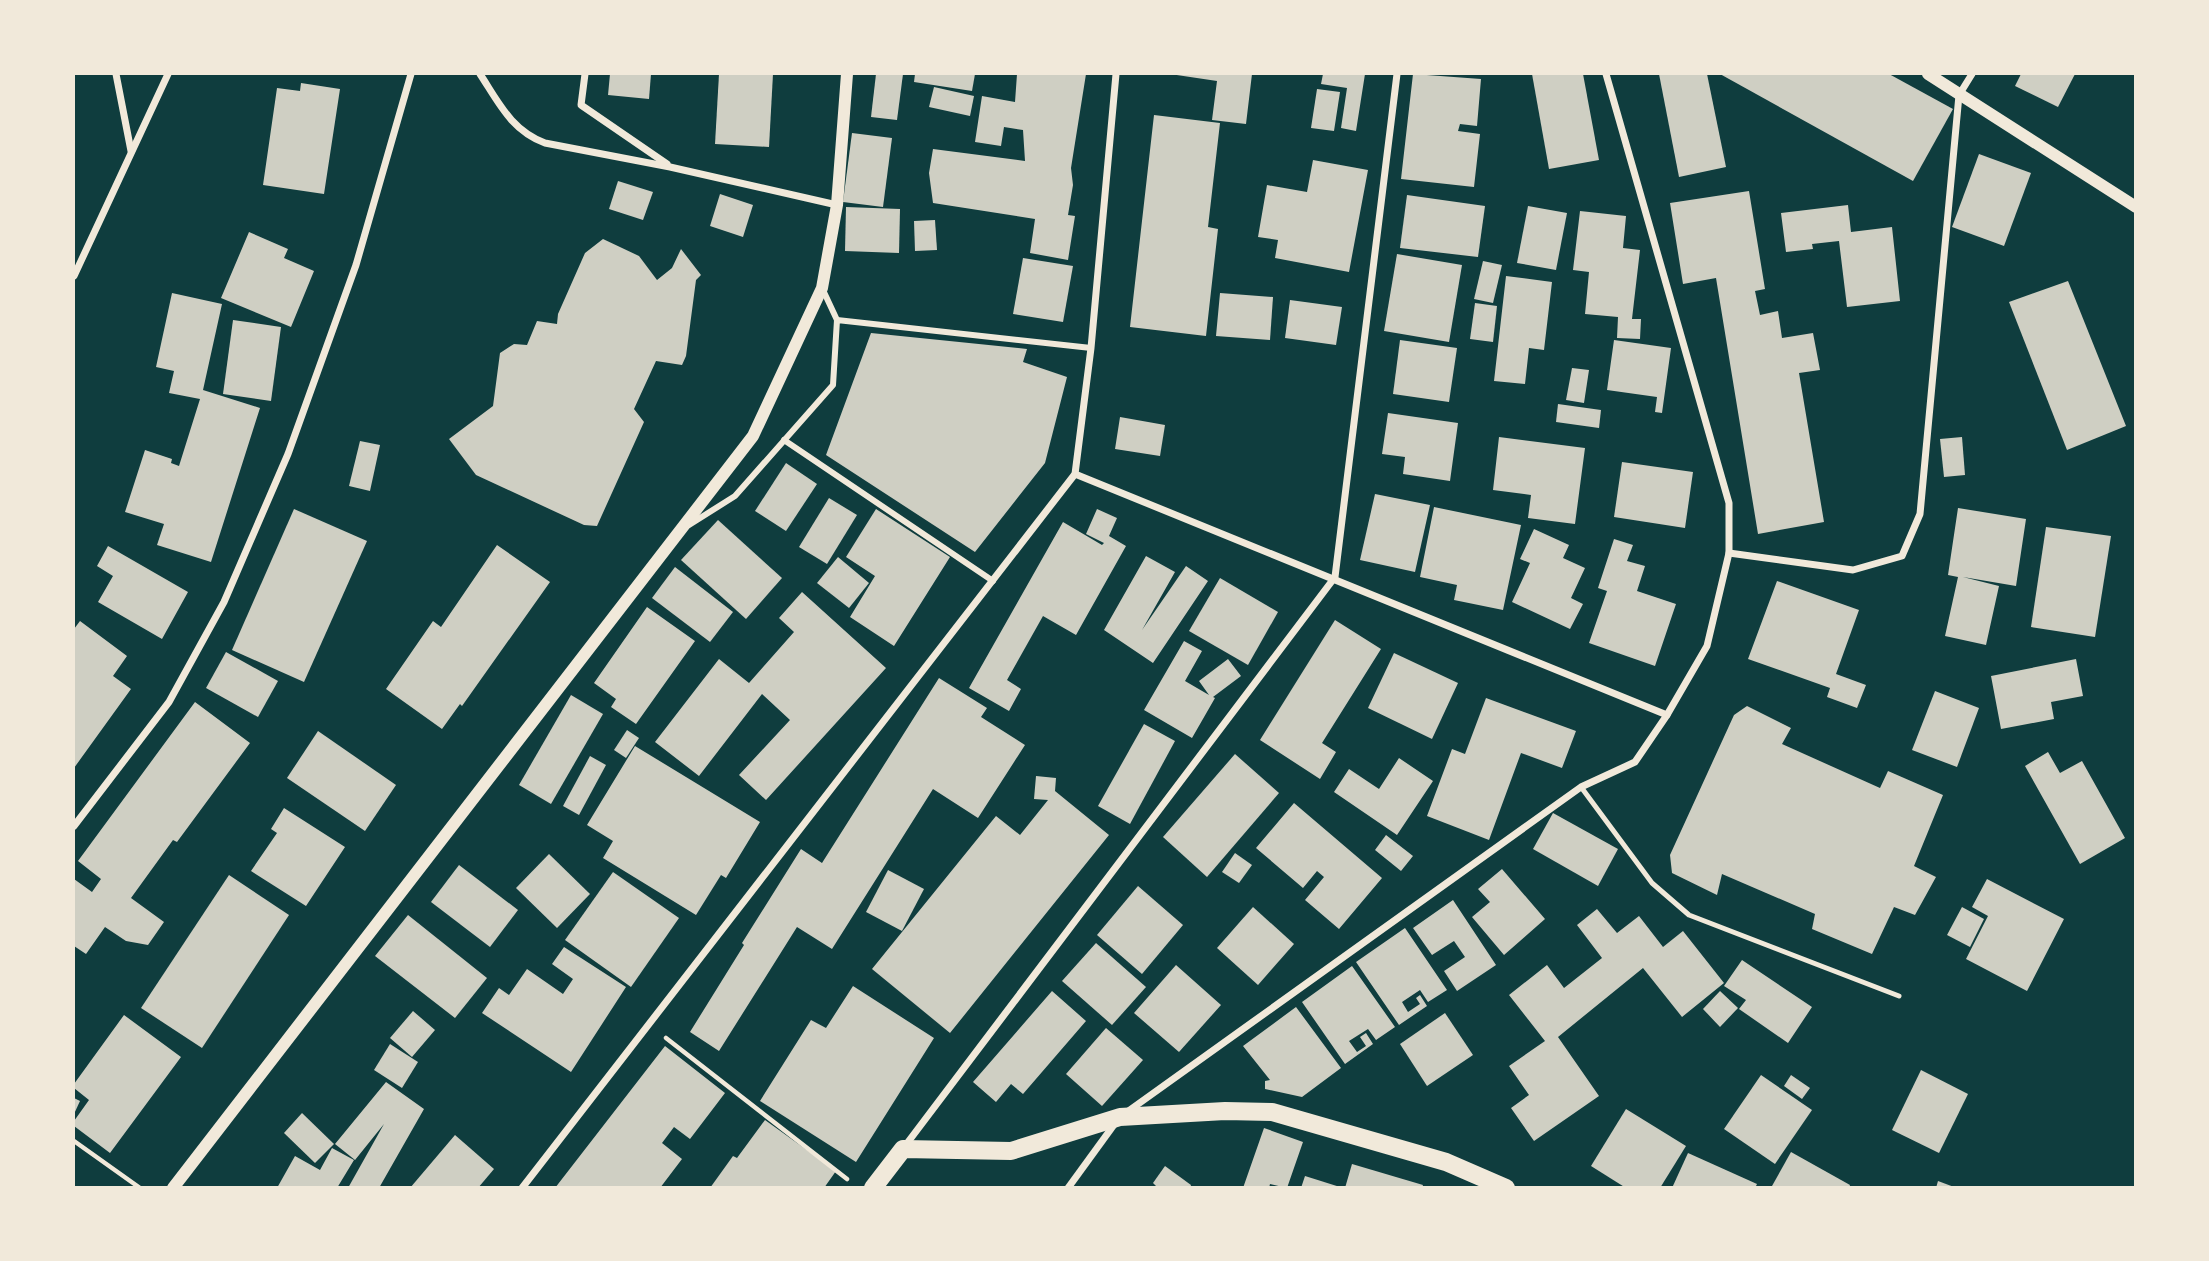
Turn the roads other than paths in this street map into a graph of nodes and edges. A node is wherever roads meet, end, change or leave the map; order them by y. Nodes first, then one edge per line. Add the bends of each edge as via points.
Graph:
1 (116, 74) edge
2 (168, 74) edge
3 (411, 74) edge
4 (480, 74) edge
5 (585, 74) edge
6 (847, 74) edge
7 (1116, 74) edge
8 (1397, 74) edge
9 (1606, 74) edge
10 (1928, 74) edge
11 (1972, 74) edge
12 (1959, 95) junction
13 (131, 151) junction
14 (670, 167) junction
15 (837, 205) junction
16 (2136, 207) edge
17 (74, 276) edge
18 (822, 288) junction
19 (837, 320) junction
20 (1091, 348) junction
21 (784, 440) junction
22 (1075, 474) junction
23 (680, 530) junction
24 (1729, 553) junction
25 (1335, 577) junction
26 (993, 581) junction
27 (1667, 715) junction
28 (1581, 786) junction
29 (74, 826) edge
30 (1899, 996) dead end
31 (1120, 1116) junction
32 (903, 1149) junction
33 (173, 1188) edge
34 (522, 1188) edge
35 (873, 1188) edge
36 (1068, 1188) edge
37 (1506, 1188) edge

1 - 13 street
2 - 13 street
3 - 29 street via 356,265 288,454 224,602 169,702
4 - 14 street via 511,123 526,135 545,143
5 - 14 street via 581,105
6 - 15 street
7 - 20 street
8 - 25 street
9 - 24 street via 1729,503
10 - 12 street
11 - 12 street
12 - 16 street
12 - 24 street via 1920,514 1902,556 1853,570
13 - 17 street
14 - 15 street
15 - 18 street
18 - 19 street
18 - 23 street via 753,436
19 - 20 street
19 - 21 street via 833,386
20 - 22 street
21 - 23 street via 735,496
21 - 26 street
22 - 25 street
22 - 26 street
23 - 33 street
24 - 27 street via 1707,646
25 - 27 street
25 - 32 street
26 - 34 street
27 - 28 street via 1635,762
28 - 30 lane via 1652,883 1689,915
28 - 31 street
31 - 32 main road via 1011,1151
31 - 36 street
31 - 37 main road via 1272,1112 1446,1162
32 - 35 main road

